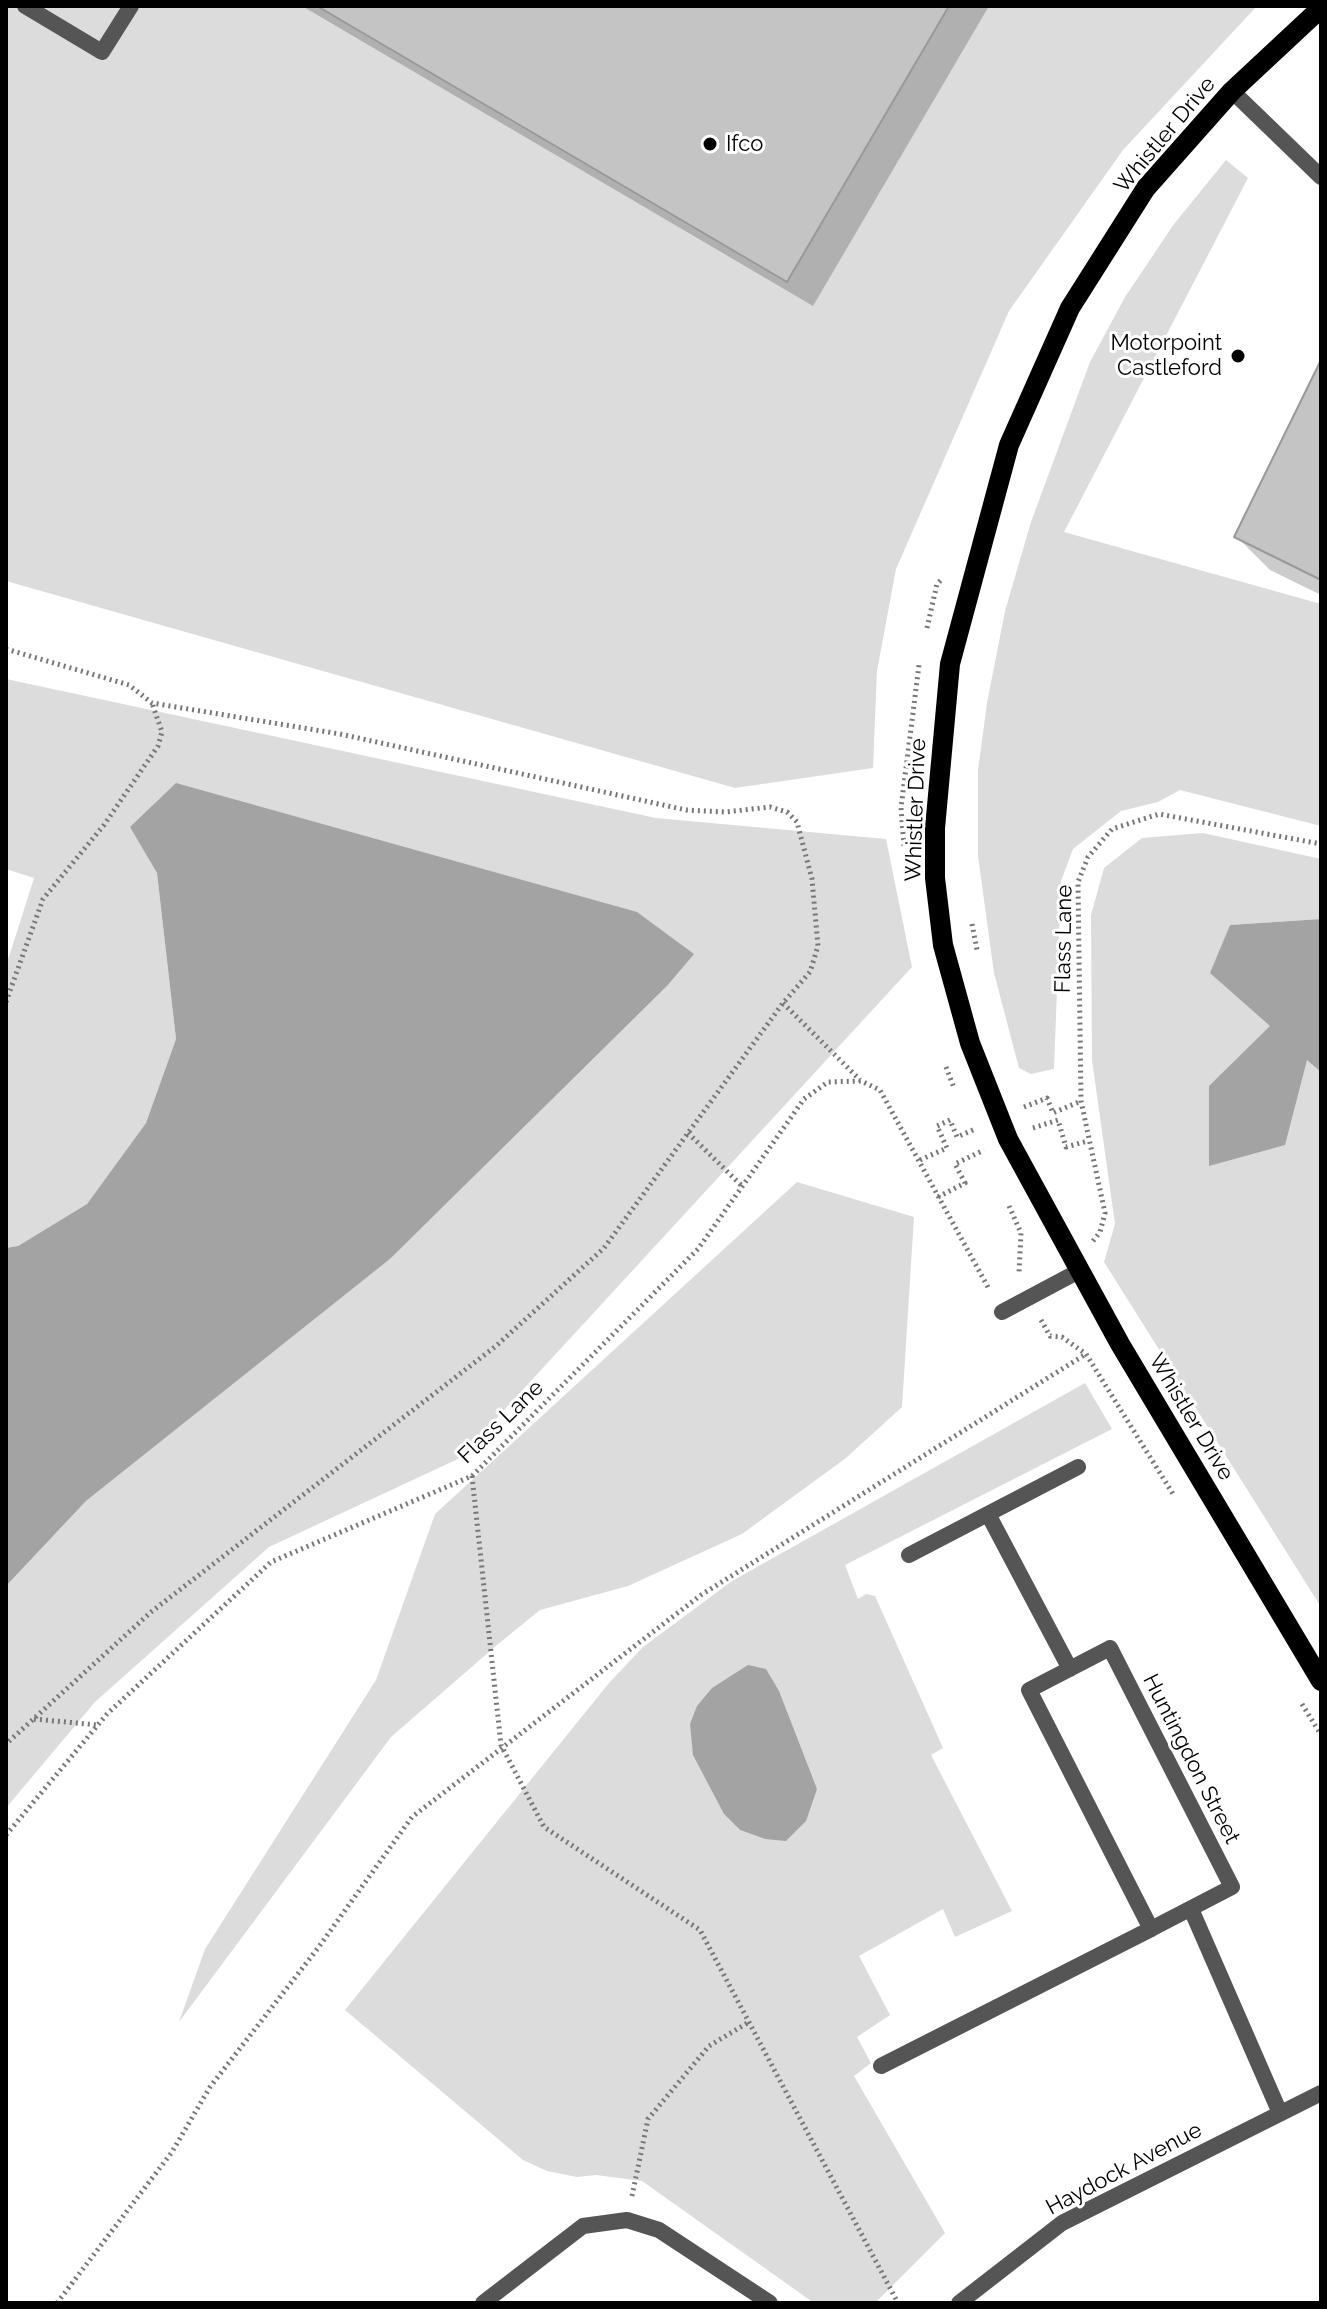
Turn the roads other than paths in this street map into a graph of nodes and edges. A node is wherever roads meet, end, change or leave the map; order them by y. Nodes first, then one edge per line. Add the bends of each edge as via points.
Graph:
1 (25, 6) edge
2 (131, 6) edge
3 (1321, 8) edge
4 (1232, 91) junction
5 (1321, 177) edge
6 (1074, 1263) junction
7 (1002, 1312) road end
8 (1078, 1467) dead end
9 (988, 1514) junction
10 (909, 1555) dead end
11 (1070, 1669) junction
12 (1321, 1681) edge
13 (1191, 1909) junction
14 (1151, 1929) junction
15 (881, 2066) dead end
16 (1321, 2093) edge
17 (1280, 2113) junction
18 (483, 2303) edge
19 (770, 2303) edge
20 (959, 2303) edge

1 - 2 street via 102,52
3 - 4 main road, Whistler Drive
4 - 5 street
4 - 6 main road, Whistler Drive via 1146,188 1070,308 1009,445 950,664 935,828 943,945 970,1043 1008,1139
6 - 7 street
6 - 12 main road, Whistler Drive
8 - 9 street
9 - 10 street
9 - 11 street
11 - 13 street, Huntingdon Street via 1110,1648 1232,1887
11 - 14 street, Huntingdon Street via 1029,1690
13 - 14 street, Huntingdon Street
13 - 17 street
14 - 15 street
16 - 17 street, Haydock Avenue
17 - 20 street, Haydock Avenue via 1062,2223
18 - 19 street via 583,2226 627,2220 659,2230

